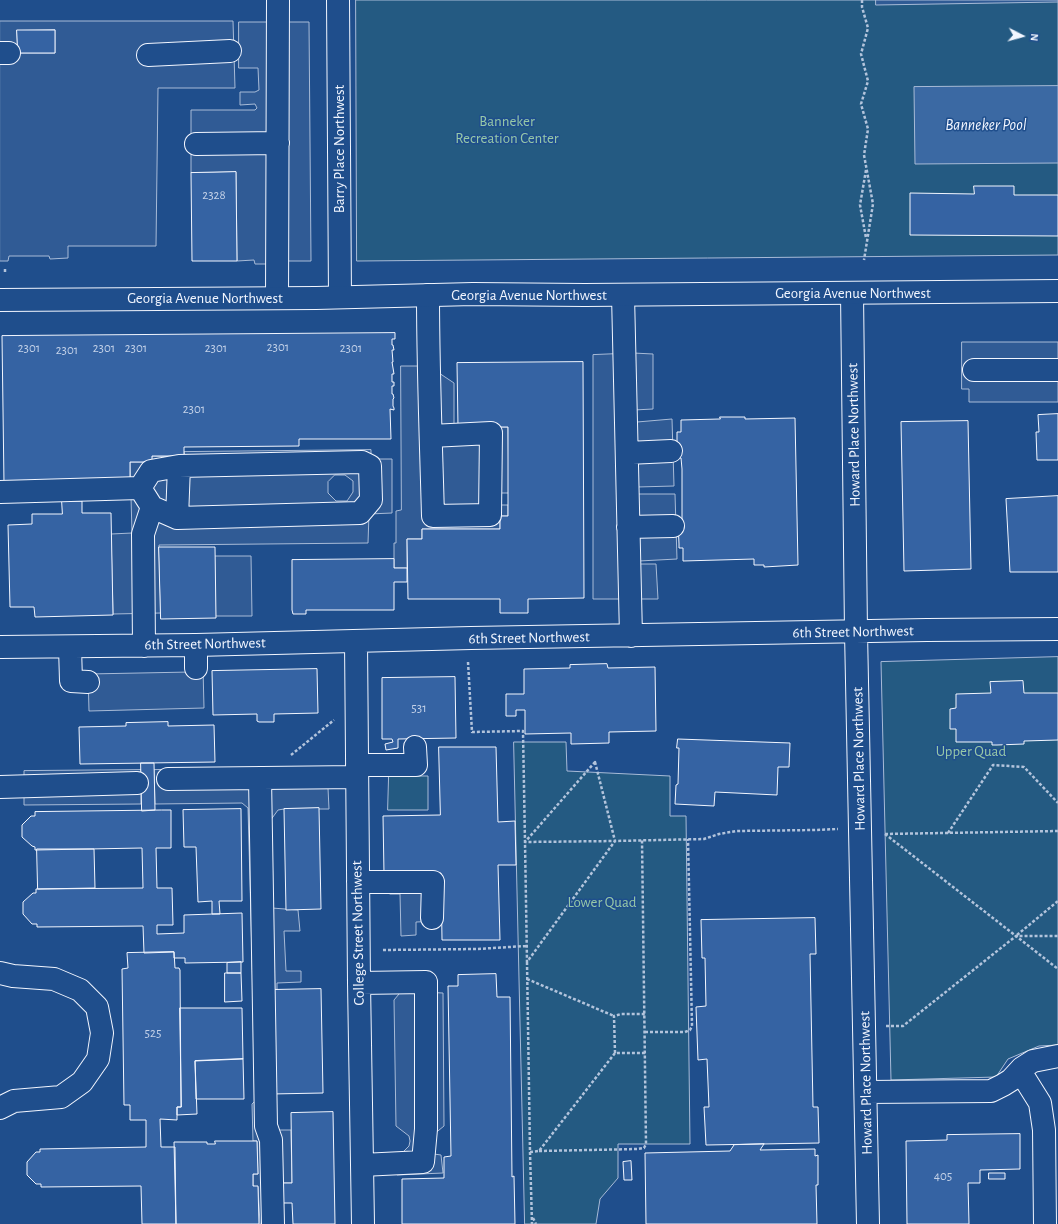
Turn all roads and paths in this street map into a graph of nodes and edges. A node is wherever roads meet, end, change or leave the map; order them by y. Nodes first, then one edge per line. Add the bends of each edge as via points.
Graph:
1 (278, 0) edge
2 (338, 0) edge
3 (862, 0) edge
4 (230, 51) dead end
5 (148, 55) dead end
6 (278, 143) junction
7 (196, 144) dead end
8 (866, 168) junction
9 (867, 240) junction
10 (864, 260) dead end
11 (6, 268) dead end
12 (5, 272) dead end
13 (1058, 291) edge
14 (852, 293) junction
15 (428, 295) junction
16 (623, 295) junction
17 (340, 297) junction
18 (277, 298) junction
19 (0, 300) edge
20 (974, 370) dead end
21 (1058, 370) edge
22 (431, 436) junction
23 (670, 451) dead end
24 (626, 453) junction
25 (179, 466) junction
26 (140, 488) junction
27 (0, 492) edge
28 (152, 507) junction
29 (177, 518) junction
30 (673, 526) dead end
31 (628, 527) junction
32 (1058, 629) edge
33 (856, 632) junction
34 (631, 636) junction
35 (356, 642) junction
36 (196, 645) junction
37 (70, 646) junction
38 (144, 646) junction
39 (0, 647) edge
40 (468, 662) dead end
41 (196, 668) dead end
42 (88, 682) dead end
43 (337, 718) dead end
44 (415, 747) dead end
45 (288, 758) dead end
46 (357, 771) junction
47 (260, 778) junction
48 (168, 779) dead end
49 (138, 783) dead end
50 (0, 787) edge
51 (1058, 803) edge
52 (840, 829) dead end
53 (1058, 831) edge
54 (948, 833) junction
55 (881, 834) dead end
56 (885, 834) junction
57 (688, 839) junction
58 (615, 840) junction
59 (642, 840) junction
60 (525, 842) junction
61 (358, 882) junction
62 (1058, 901) edge
63 (432, 918) dead end
64 (1016, 936) junction
65 (1058, 936) edge
66 (526, 946) junction
67 (383, 950) dead end
68 (527, 962) junction
69 (1058, 969) edge
70 (0, 972) edge
71 (527, 979) junction
72 (359, 983) junction
73 (645, 1014) junction
74 (614, 1016) junction
75 (885, 1026) dead end
76 (645, 1032) junction
77 (615, 1053) junction
78 (645, 1053) junction
79 (1058, 1056) edge
80 (1020, 1071) junction
81 (866, 1092) junction
82 (0, 1108) edge
83 (539, 1151) junction
84 (530, 1152) junction
85 (362, 1165) junction
86 (532, 1215) junction
87 (273, 1224) edge
88 (363, 1224) edge
89 (532, 1224) edge
90 (536, 1224) edge
91 (868, 1224) edge
92 (1044, 1224) edge

1 - 6 main road
2 - 17 main road, Barry Place Northwest
3 - 8 path via 868,28 861,54 868,81 861,104 868,129 864,155
4 - 5 main road
6 - 7 main road
6 - 18 main road
8 - 9 path via 873,204
8 - 9 path via 860,205
9 - 10 path
11 - 12 path
13 - 14 main road, Georgia Avenue Northwest
14 - 16 main road, Georgia Avenue Northwest
14 - 33 main road, Howard Place Northwest
15 - 16 main road, Georgia Avenue Northwest
15 - 17 main road, Georgia Avenue Northwest
15 - 22 main road
16 - 24 main road
17 - 18 main road, Georgia Avenue Northwest
18 - 19 main road, Georgia Avenue Northwest
20 - 21 main road
22 - 22 main road via 433,516 490,515 491,432
23 - 24 main road
24 - 31 main road
25 - 26 main road via 151,471
25 - 29 main road
25 - 29 main road via 362,462 370,466 371,500 360,513
26 - 27 main road
26 - 28 main road
28 - 29 main road
28 - 38 main road via 143,534
30 - 31 main road
31 - 34 main road
32 - 33 main road, 6th Street Northwest
33 - 34 main road, 6th Street Northwest
33 - 81 main road, Howard Place Northwest
34 - 35 main road, 6th Street Northwest
35 - 36 main road, 6th Street Northwest
35 - 46 main road, College Street Northwest
36 - 38 main road, 6th Street Northwest
36 - 41 main road
37 - 38 main road, 6th Street Northwest
37 - 39 main road, 6th Street Northwest
37 - 42 main road via 71,681
40 - 60 path via 472,732 523,731
43 - 45 path
44 - 46 main road via 416,765
46 - 47 main road
46 - 61 main road, College Street Northwest
47 - 48 main road
47 - 87 main road via 266,1126 271,1140
49 - 50 main road
51 - 54 path via 1024,767 993,765
52 - 57 path via 736,831
53 - 54 path
54 - 56 path
55 - 56 path
56 - 64 path
57 - 59 path
57 - 76 path via 692,1026 685,1032
58 - 59 path
58 - 60 path
58 - 60 path via 595,762
58 - 68 path
59 - 73 path
60 - 66 path
61 - 63 main road via 433,882
61 - 72 main road, College Street Northwest
62 - 64 path
64 - 65 path
64 - 69 path
64 - 75 path via 903,1026
66 - 67 path
66 - 68 path
68 - 71 path
70 - 82 main road via 13,976 54,979 80,990 97,1007 102,1033 98,1059 82,1082 61,1097 14,1101
71 - 74 path
71 - 84 path
72 - 85 main road, College Street Northwest
72 - 85 main road via 426,982 426,1129 423,1162
73 - 74 path
73 - 76 path
74 - 77 path
76 - 78 path
77 - 78 path
77 - 83 path
78 - 83 path via 644,1148
79 - 80 main road via 1033,1061
80 - 81 main road via 1011,1080 991,1091
80 - 92 main road via 1040,1103 1044,1130
81 - 91 main road, Howard Place Northwest
83 - 84 path
84 - 86 path
85 - 88 main road, College Street Northwest
86 - 89 path
86 - 90 path

